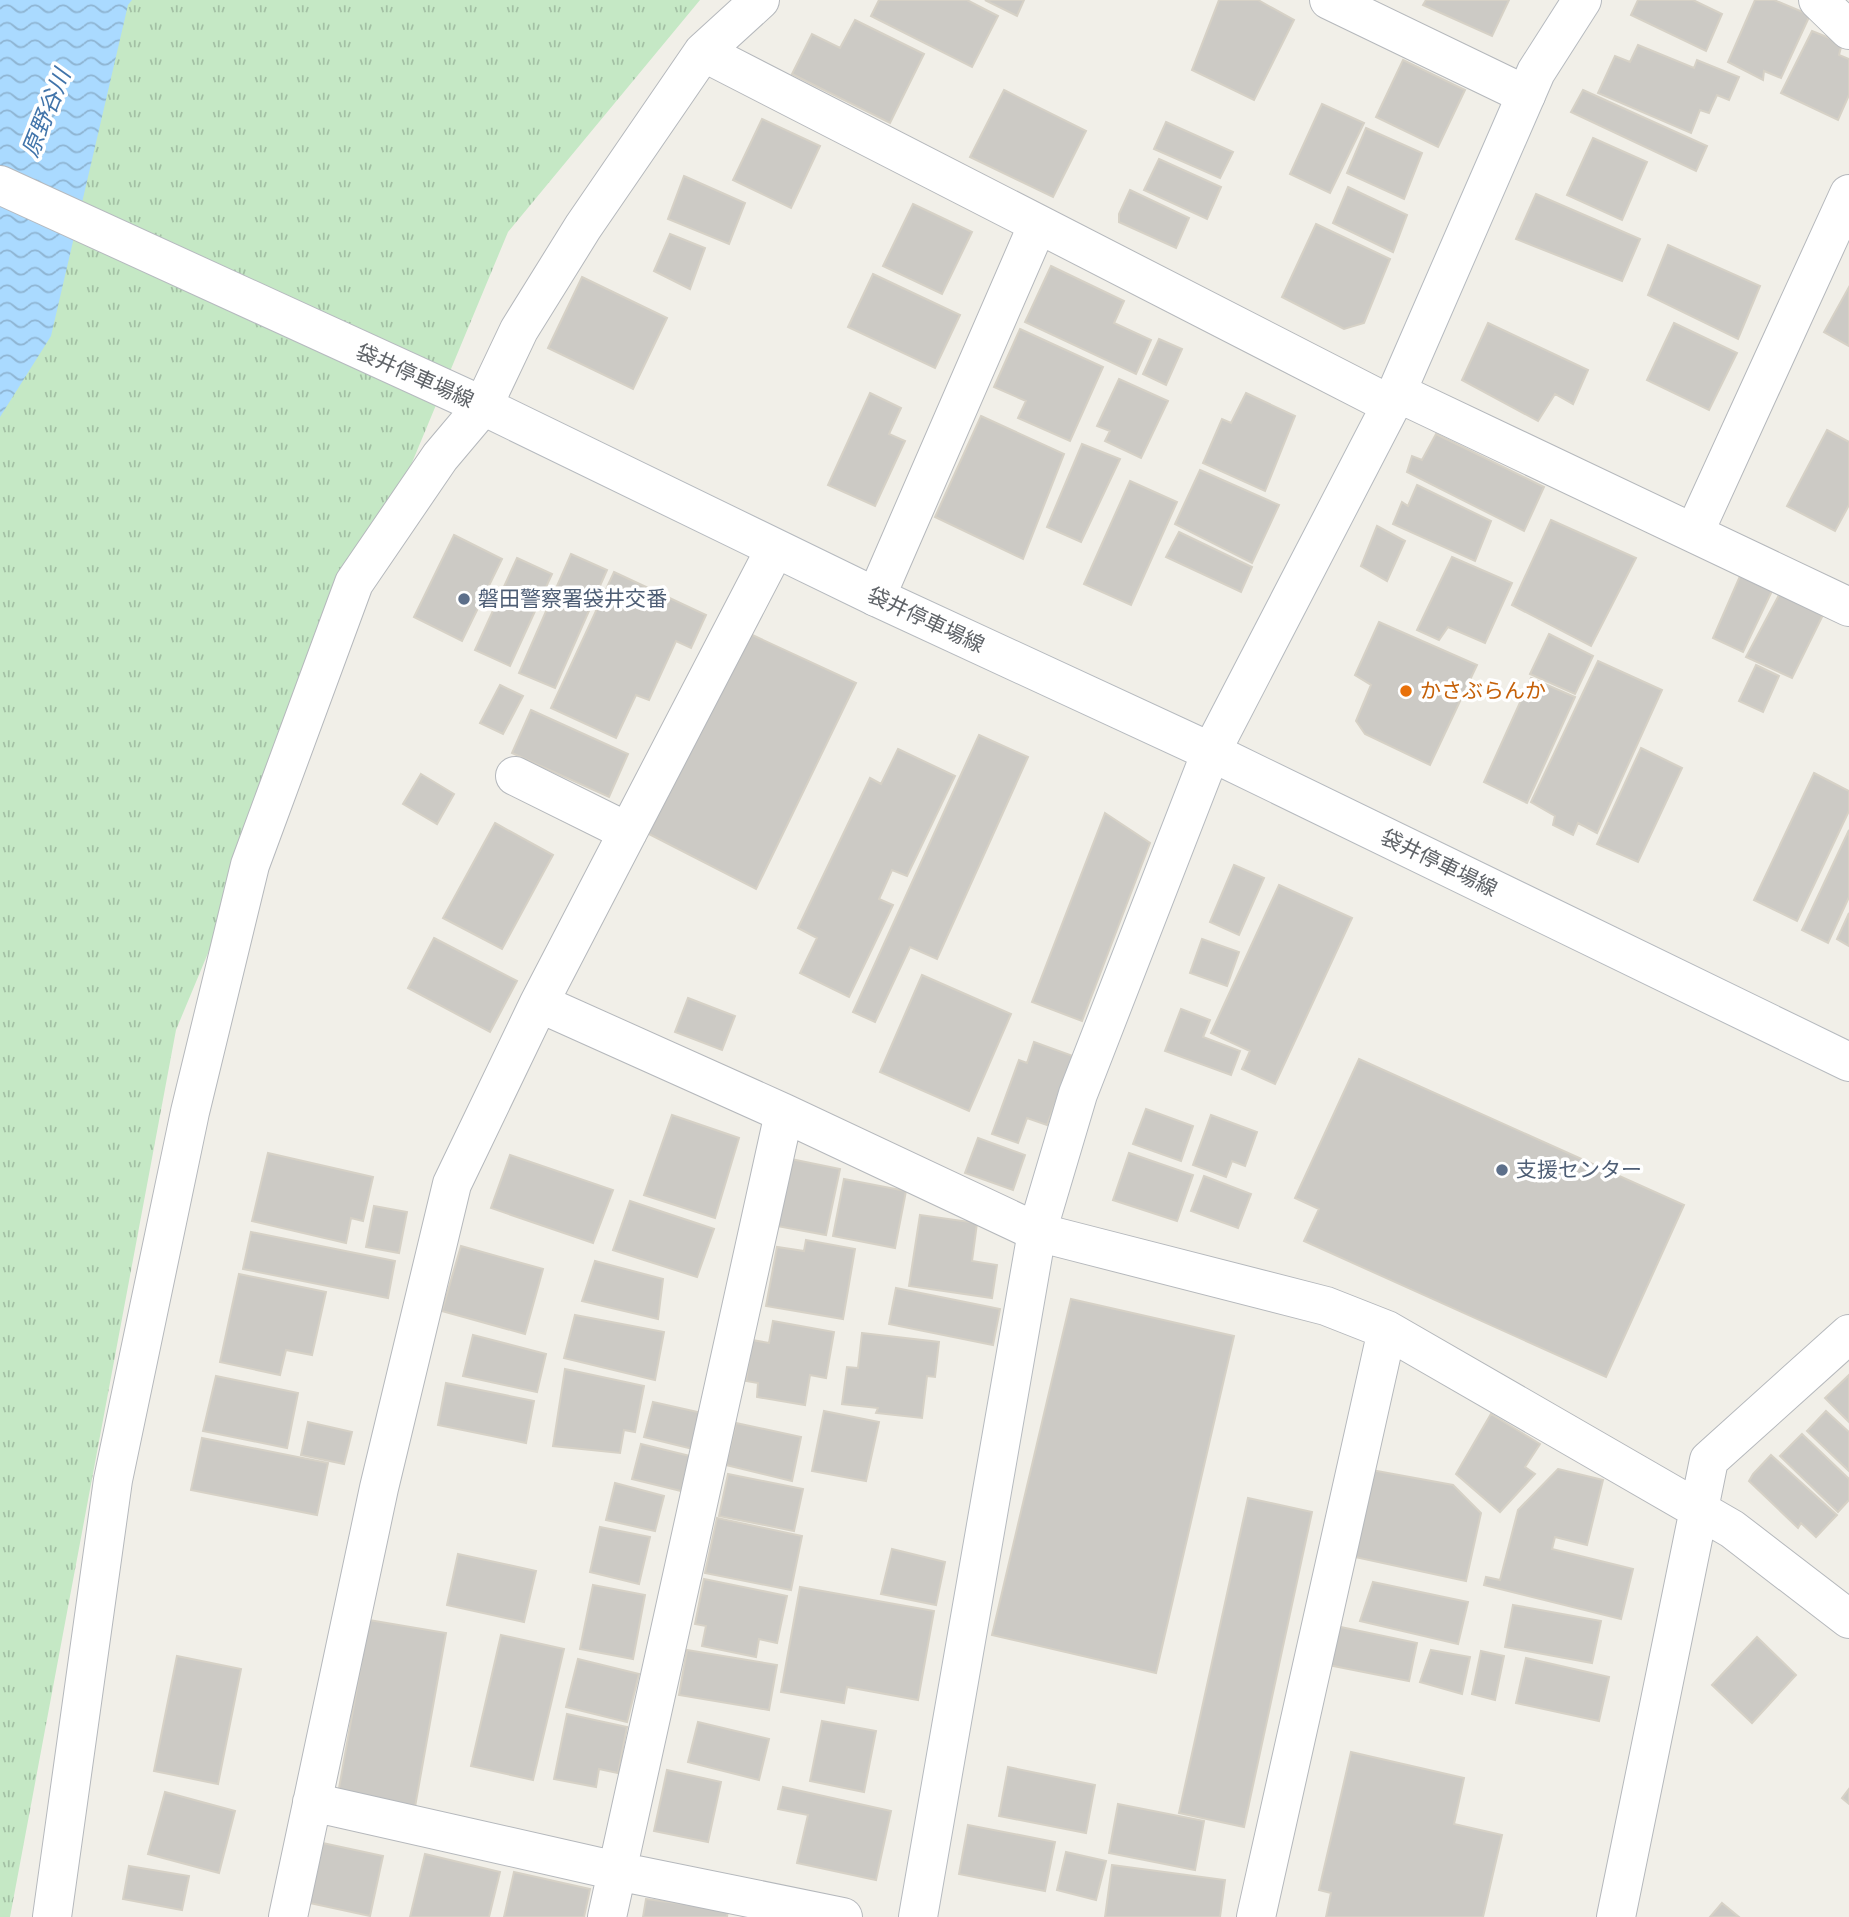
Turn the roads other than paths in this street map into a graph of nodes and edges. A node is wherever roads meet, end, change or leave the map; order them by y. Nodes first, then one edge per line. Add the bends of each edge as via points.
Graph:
1 (760, 0) edge
2 (1329, 0) edge
3 (1582, 0) edge
4 (1818, 0) edge
5 (1849, 30) edge
6 (703, 52) junction
7 (1526, 95) junction
8 (0, 185) edge
9 (1849, 194) edge
10 (1038, 224) junction
11 (1393, 399) junction
12 (483, 407) junction
13 (1694, 533) junction
14 (775, 549) junction
15 (876, 597) junction
16 (1849, 607) edge
17 (1211, 752) junction
18 (515, 776) dead end
19 (628, 832) junction
20 (539, 1003) junction
21 (1849, 1062) edge
22 (784, 1113) junction
23 (1037, 1232) junction
24 (1387, 1329) junction
25 (1849, 1334) edge
26 (1700, 1511) junction
27 (1849, 1619) edge
28 (312, 1802) junction
29 (617, 1871) junction
30 (52, 1917) edge
31 (288, 1917) edge
32 (607, 1917) edge
33 (843, 1917) edge
34 (918, 1917) edge
35 (1256, 1917) edge
36 (1616, 1917) edge

1 - 6 street
2 - 7 street
3 - 7 street
4 - 5 street
6 - 10 street
6 - 12 street via 583,226 519,330
7 - 11 street
8 - 12 street, 袋井停車場線
9 - 13 street
10 - 11 street
10 - 15 street
11 - 13 street
11 - 17 street
12 - 14 street, 袋井停車場線
12 - 30 street via 440,457 354,583 250,865 190,1112 113,1480
13 - 16 street
14 - 15 street, 袋井停車場線
14 - 19 street
15 - 17 street, 袋井停車場線
17 - 21 street, 袋井停車場線
17 - 23 street via 1078,1094
18 - 19 street
19 - 20 street
20 - 22 street
20 - 28 street via 452,1184 379,1488
22 - 23 street
22 - 29 street
23 - 24 street via 1326,1306
23 - 34 street
24 - 26 street
24 - 35 street
25 - 26 street via 1710,1460
26 - 27 street via 1732,1529
26 - 36 street
28 - 29 street
28 - 31 street
29 - 32 street
29 - 33 street

